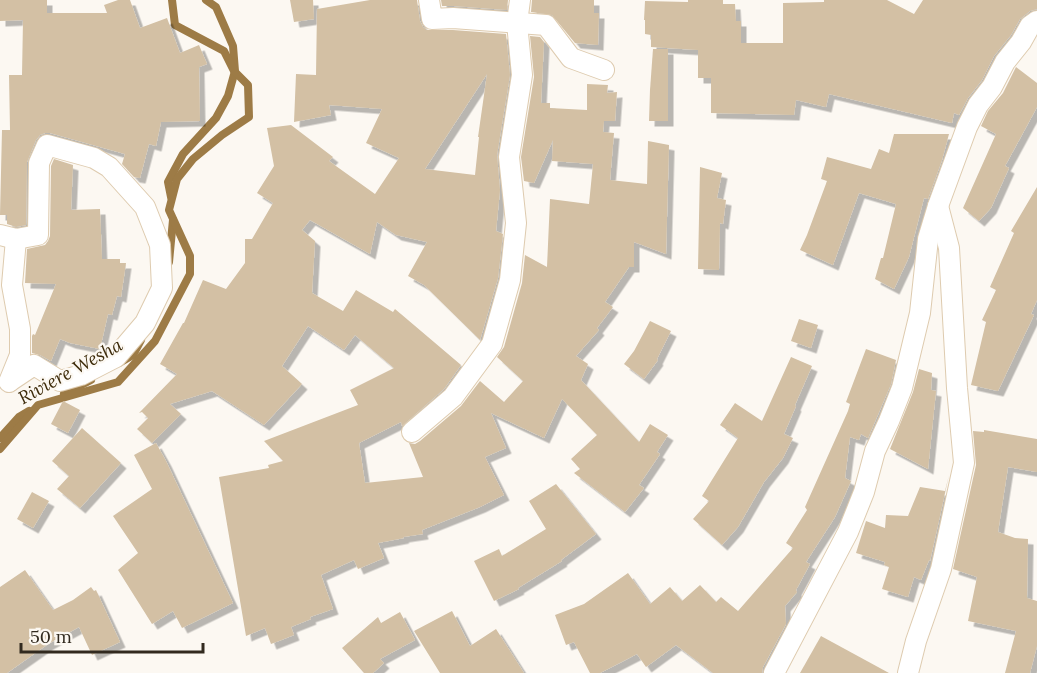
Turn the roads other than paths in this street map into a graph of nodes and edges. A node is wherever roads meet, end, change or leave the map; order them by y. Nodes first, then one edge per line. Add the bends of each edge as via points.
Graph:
1 (429, 0) edge
2 (520, 0) edge
3 (1037, 21) edge
4 (517, 23) junction
5 (604, 70) dead end
6 (938, 206) junction
7 (8, 237) edge
8 (5, 385) edge
9 (412, 432) dead end
10 (774, 673) edge
11 (908, 673) edge

1 - 4 street via 432,19
2 - 4 street
3 - 6 street via 978,105
4 - 5 street via 546,25 571,58
4 - 9 street via 522,75 509,157 516,223 510,280 492,344 453,397
6 - 10 street via 928,239 920,314 902,388 875,451 848,532
6 - 11 street via 949,248 964,464 941,569
7 - 8 street via 20,355
7 - 8 street via 38,235 39,163 46,145 94,158 109,167 145,207 160,245 162,288 145,323 116,357 60,381 34,365

